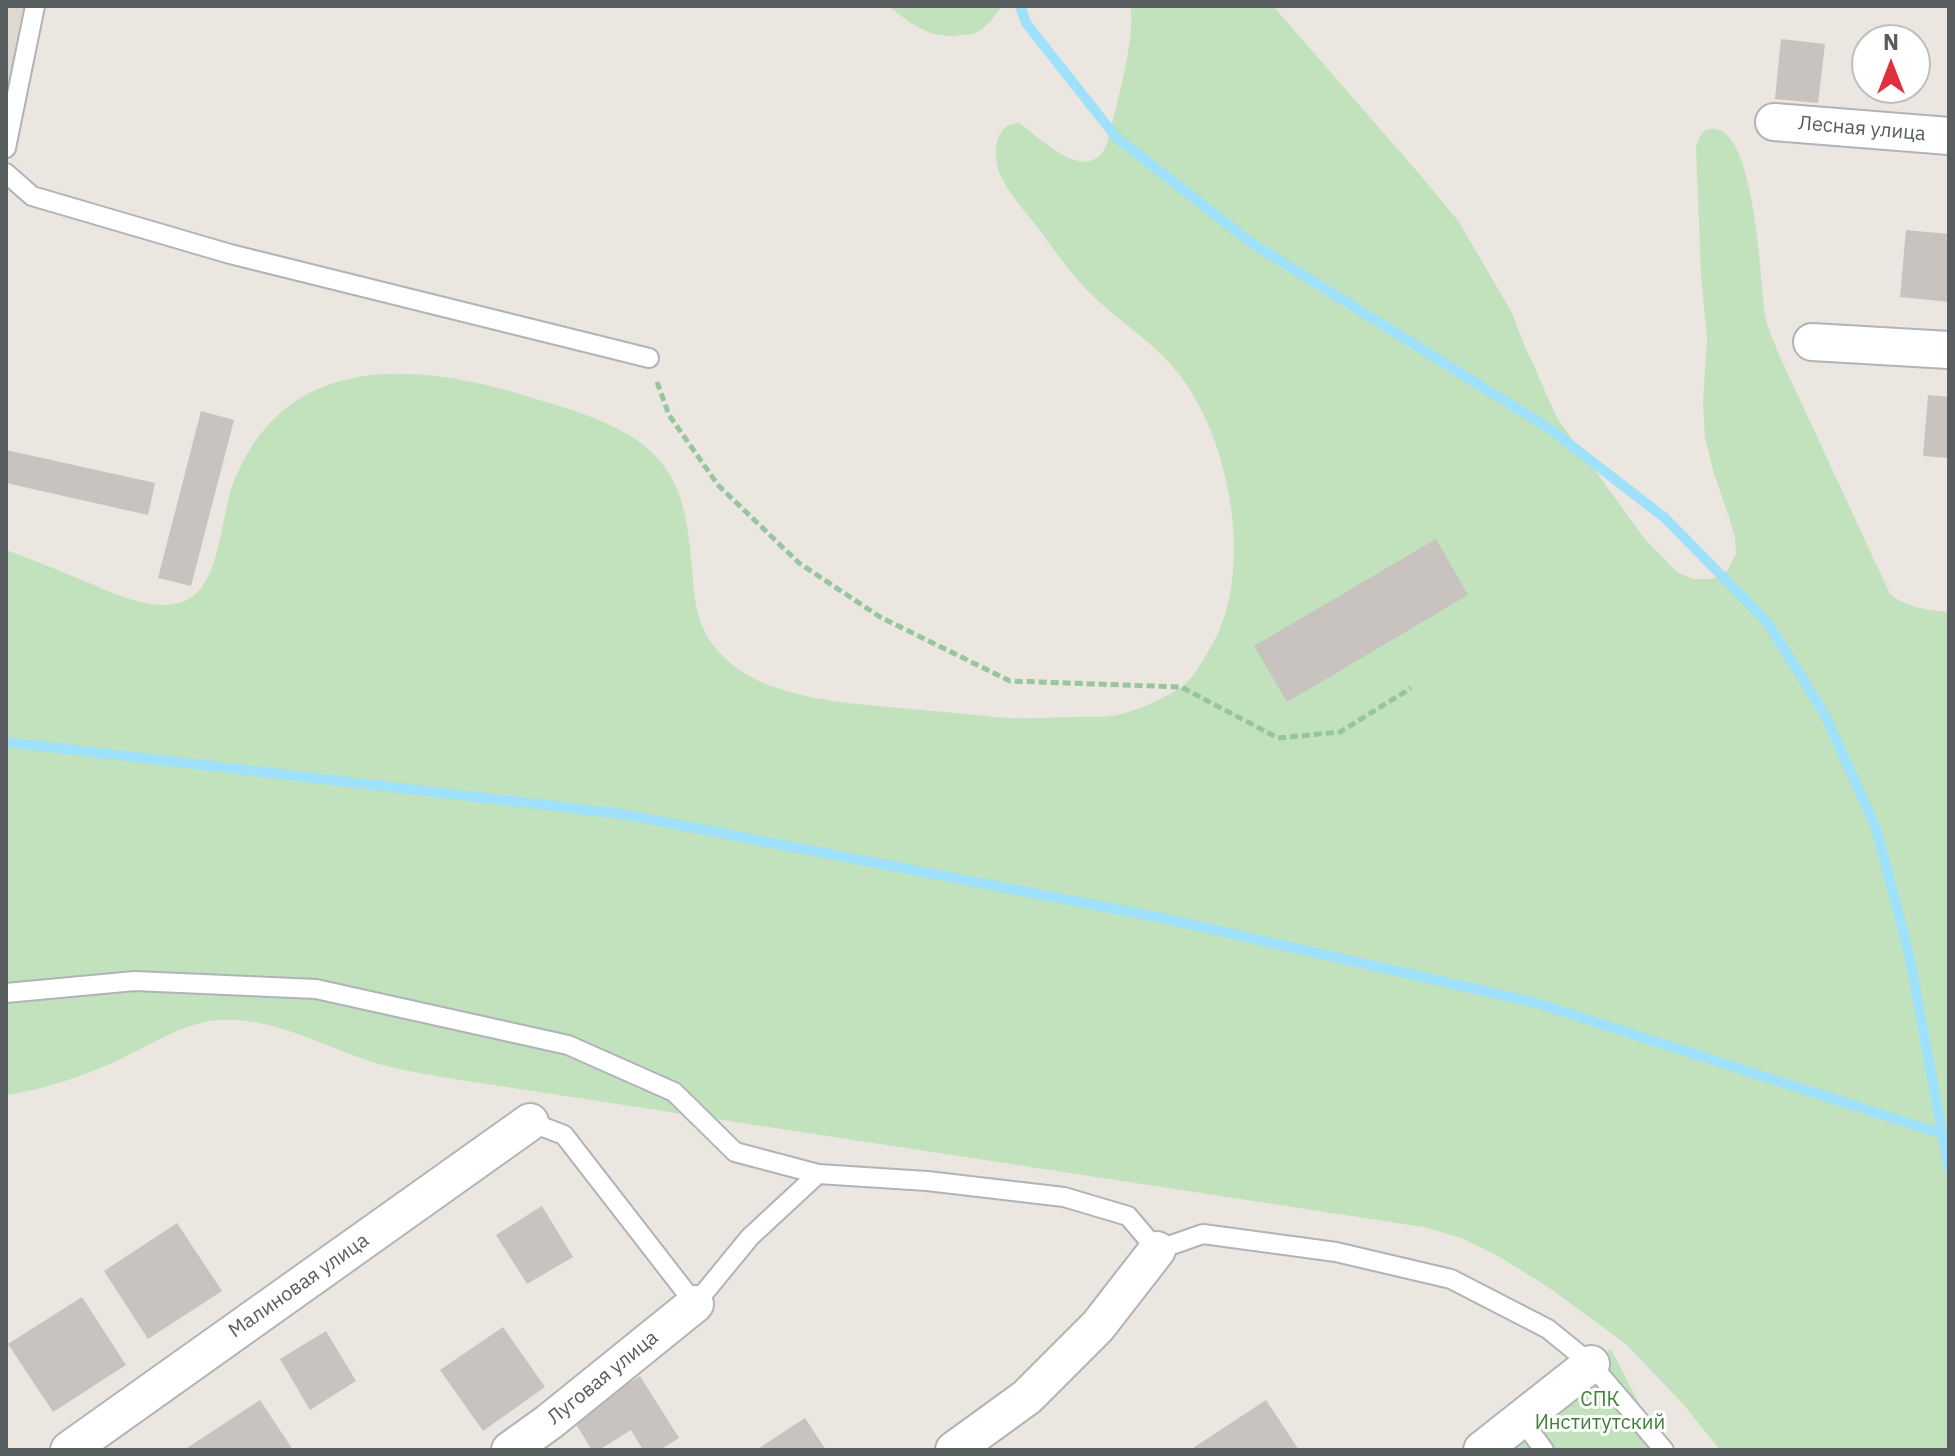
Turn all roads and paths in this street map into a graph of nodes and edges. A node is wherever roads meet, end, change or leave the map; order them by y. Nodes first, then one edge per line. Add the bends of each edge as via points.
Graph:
1 (35, 6) edge
2 (1774, 122) dead end
3 (1949, 136) edge
4 (6, 148) edge
5 (6, 173) edge
6 (1812, 342) dead end
7 (1949, 350) edge
8 (649, 358) joint
9 (1411, 688) dead end
10 (6, 993) edge
11 (530, 1122) joint
12 (818, 1174) junction
13 (1157, 1250) junction
14 (695, 1304) junction
15 (1591, 1364) junction
16 (1522, 1420) junction
17 (69, 1450) edge
18 (510, 1450) edge
19 (954, 1450) edge
20 (1482, 1450) edge
21 (1544, 1450) edge
22 (1664, 1450) edge

1 - 4 lane
2 - 3 street, Лесная улица
5 - 8 lane via 32,196 230,254
6 - 7 street
8 - 9 path via 669,415 718,485 799,563 880,617 1010,681 1181,687 1278,738 1340,732
10 - 12 lane via 135,981 316,989 553,1041 674,1092 735,1152
11 - 14 lane via 564,1135
11 - 17 street, Малиновая улица
12 - 13 lane via 1064,1197 1128,1216
12 - 14 lane via 750,1237
13 - 15 lane via 1203,1234 1336,1252 1451,1279 1548,1329
13 - 19 street via 1098,1326 1027,1397
14 - 18 street, Луговая улица
15 - 16 street
15 - 22 lane
16 - 20 street
16 - 21 lane

